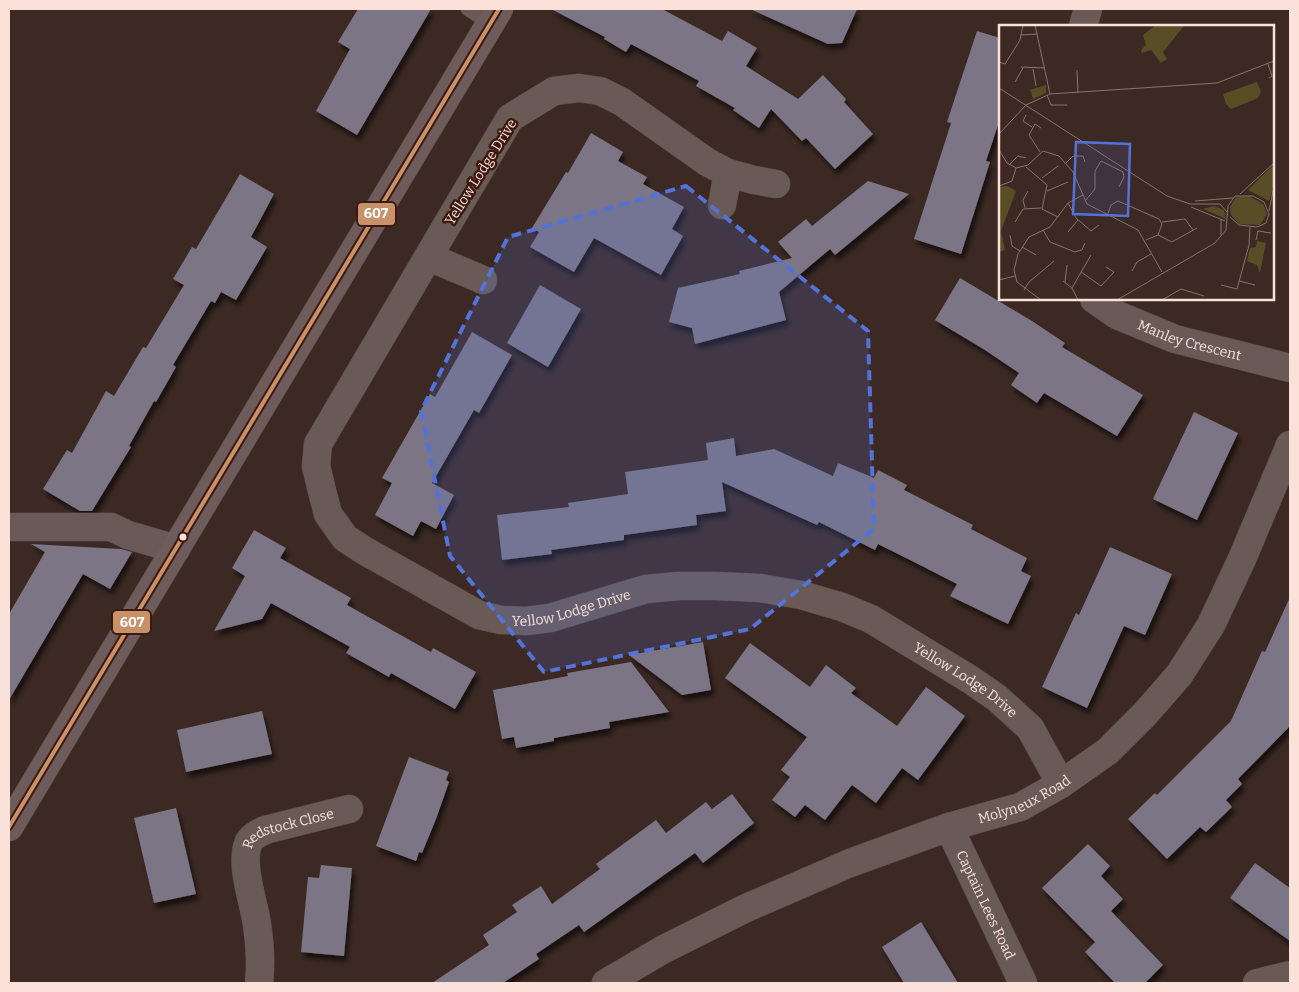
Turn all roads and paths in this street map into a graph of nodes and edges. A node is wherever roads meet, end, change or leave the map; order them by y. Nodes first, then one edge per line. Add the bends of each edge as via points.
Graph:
1 (468, 9) edge
2 (1088, 9) edge
3 (495, 16) edge
4 (1083, 25) edge
5 (728, 173) junction
6 (776, 184) dead end
7 (722, 206) dead end
8 (428, 258) junction
9 (483, 280) dead end
10 (1095, 300) edge
11 (1290, 368) edge
12 (1290, 445) edge
13 (9, 527) edge
14 (176, 549) junction
15 (1060, 784) junction
16 (349, 809) dead end
17 (949, 827) junction
18 (9, 828) edge
19 (1290, 975) edge
20 (259, 983) edge
21 (606, 983) edge
22 (1023, 983) edge
23 (1257, 983) edge

1 - 3 lane
2 - 4 street
3 - 14 main road
5 - 6 street, Yellow Lodge Drive
5 - 7 street
5 - 8 street, Yellow Lodge Drive via 707,162 622,102 600,92 579,88 554,91 510,118
8 - 9 street
8 - 15 street, Yellow Lodge Drive via 318,444 316,466 328,514 345,538 479,616 501,620 550,618 646,590 679,586 760,588 842,607 900,635 997,698 1030,728
10 - 11 street, Manley Crescent via 1117,315 1175,339
12 - 15 street, Molyneux Road via 1211,625 1179,675 1108,751
13 - 14 street via 111,527
14 - 18 main road
15 - 17 street, Molyneux Road via 1020,807
16 - 20 street, Redstock Close via 266,830 248,842 246,863 258,926
17 - 21 street, Molyneux Road via 850,863 744,909 664,949
17 - 22 street, Captain Lees Road
19 - 23 street

